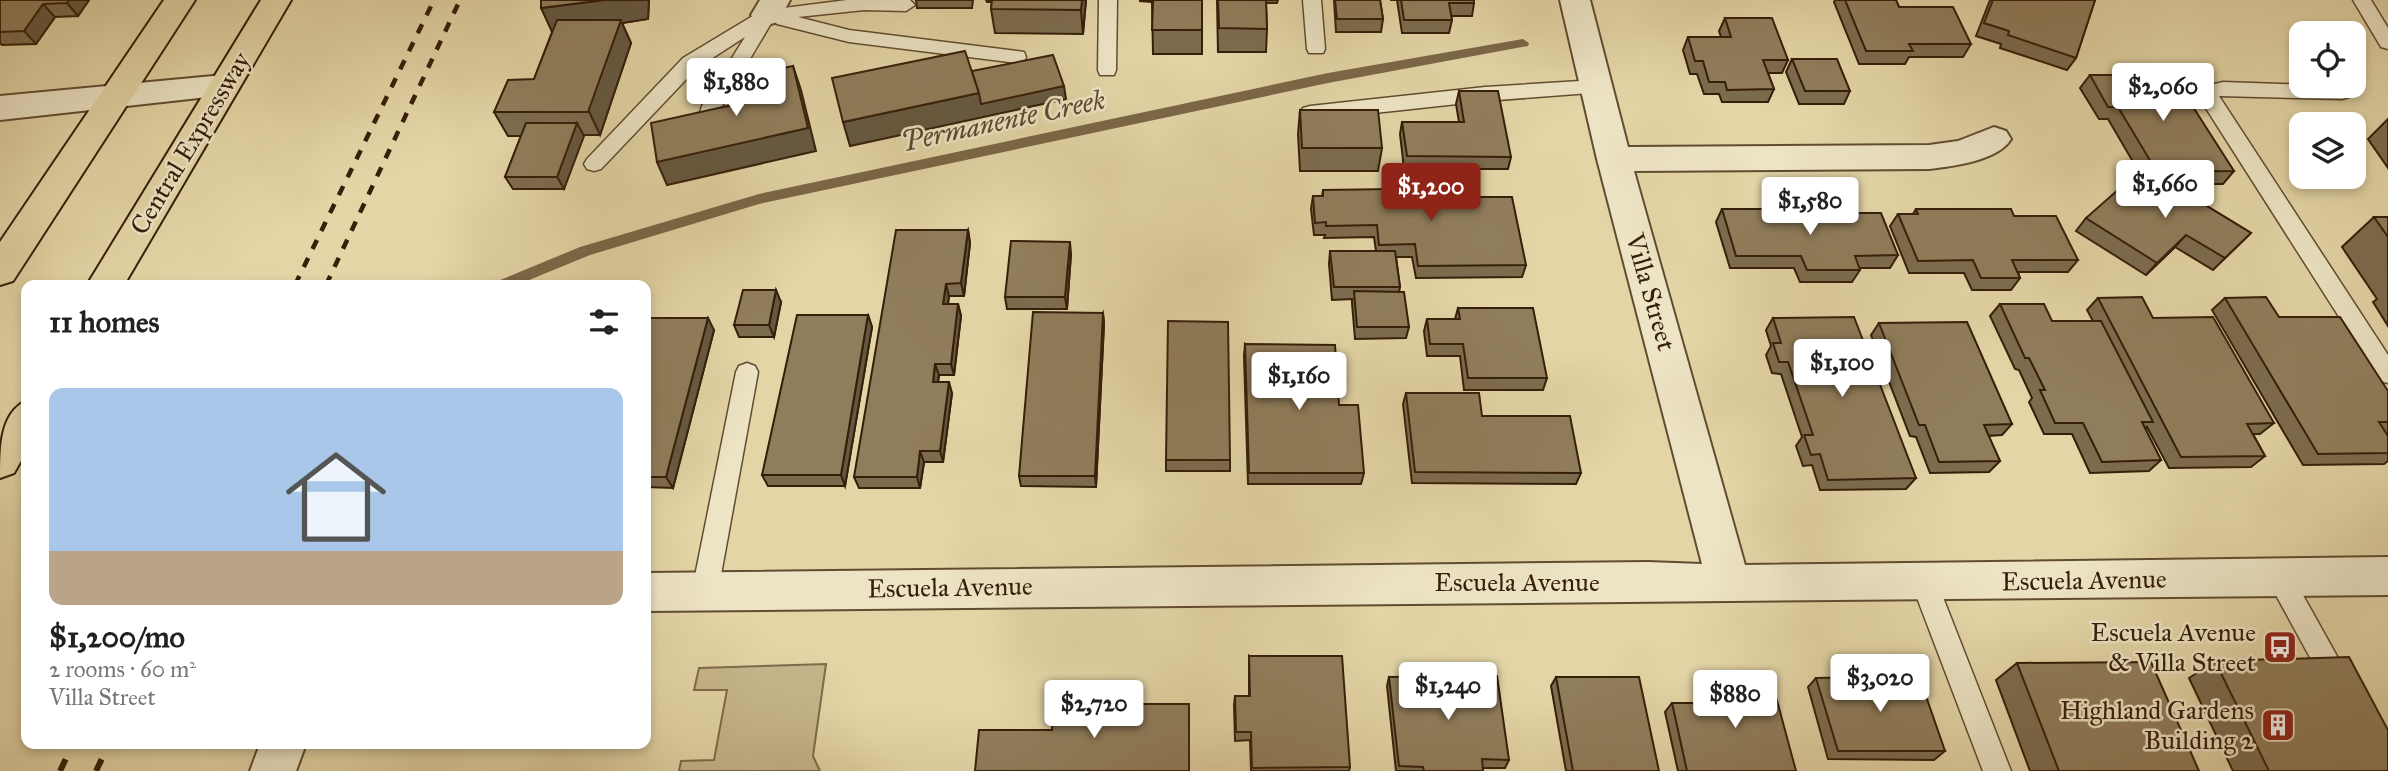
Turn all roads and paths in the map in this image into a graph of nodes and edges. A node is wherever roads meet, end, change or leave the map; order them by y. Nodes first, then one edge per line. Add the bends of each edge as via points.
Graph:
1 (180, 0) edge
2 (276, 0) edge
3 (1108, 0) edge
4 (1312, 0) edge
5 (1575, 0) edge
6 (2362, 0) edge
7 (906, 5) dead end
8 (771, 8) edge
9 (2388, 43) edge
10 (1316, 49) dead end
11 (1017, 57) dead end
12 (1107, 71) dead end
13 (224, 86) junction
14 (1596, 87) junction
15 (2289, 91) edge
16 (117, 97) junction
17 (0, 108) edge
18 (1310, 113) edge
19 (706, 126) edge
20 (1994, 139) dead end
21 (1614, 159) junction
22 (594, 164) dead end
23 (0, 271) edge
24 (108, 280) edge
25 (747, 372) dead end
26 (2388, 374) edge
27 (21, 425) edge
28 (0, 461) edge
29 (2388, 576) edge
30 (2280, 578) junction
31 (1924, 582) junction
32 (1729, 584) junction
33 (705, 591) junction
34 (651, 592) edge
35 (2349, 702) edge
36 (281, 749) edge
37 (272, 771) edge
38 (1997, 771) edge

1 - 16 highway
2 - 13 highway, Central Expressway
3 - 12 lane
4 - 10 lane
5 - 14 street, Villa Street
6 - 9 lane
7 - 8 lane
8 - 11 lane via 849,36
8 - 19 lane via 712,106
8 - 22 lane via 690,64
13 - 16 street
13 - 24 highway, Central Expressway
14 - 18 lane
14 - 21 street, Villa Street
15 - 26 lane via 2209,92
16 - 17 street
16 - 23 highway
20 - 21 street via 1963,152 1929,157
21 - 32 street, Villa Street
25 - 33 lane
27 - 28 highway
29 - 30 street, Escuela Avenue
30 - 31 street, Escuela Avenue
30 - 35 lane
31 - 32 street, Escuela Avenue
31 - 38 lane
32 - 33 street, Escuela Avenue via 1648,581
33 - 34 street, Escuela Avenue
36 - 37 street

